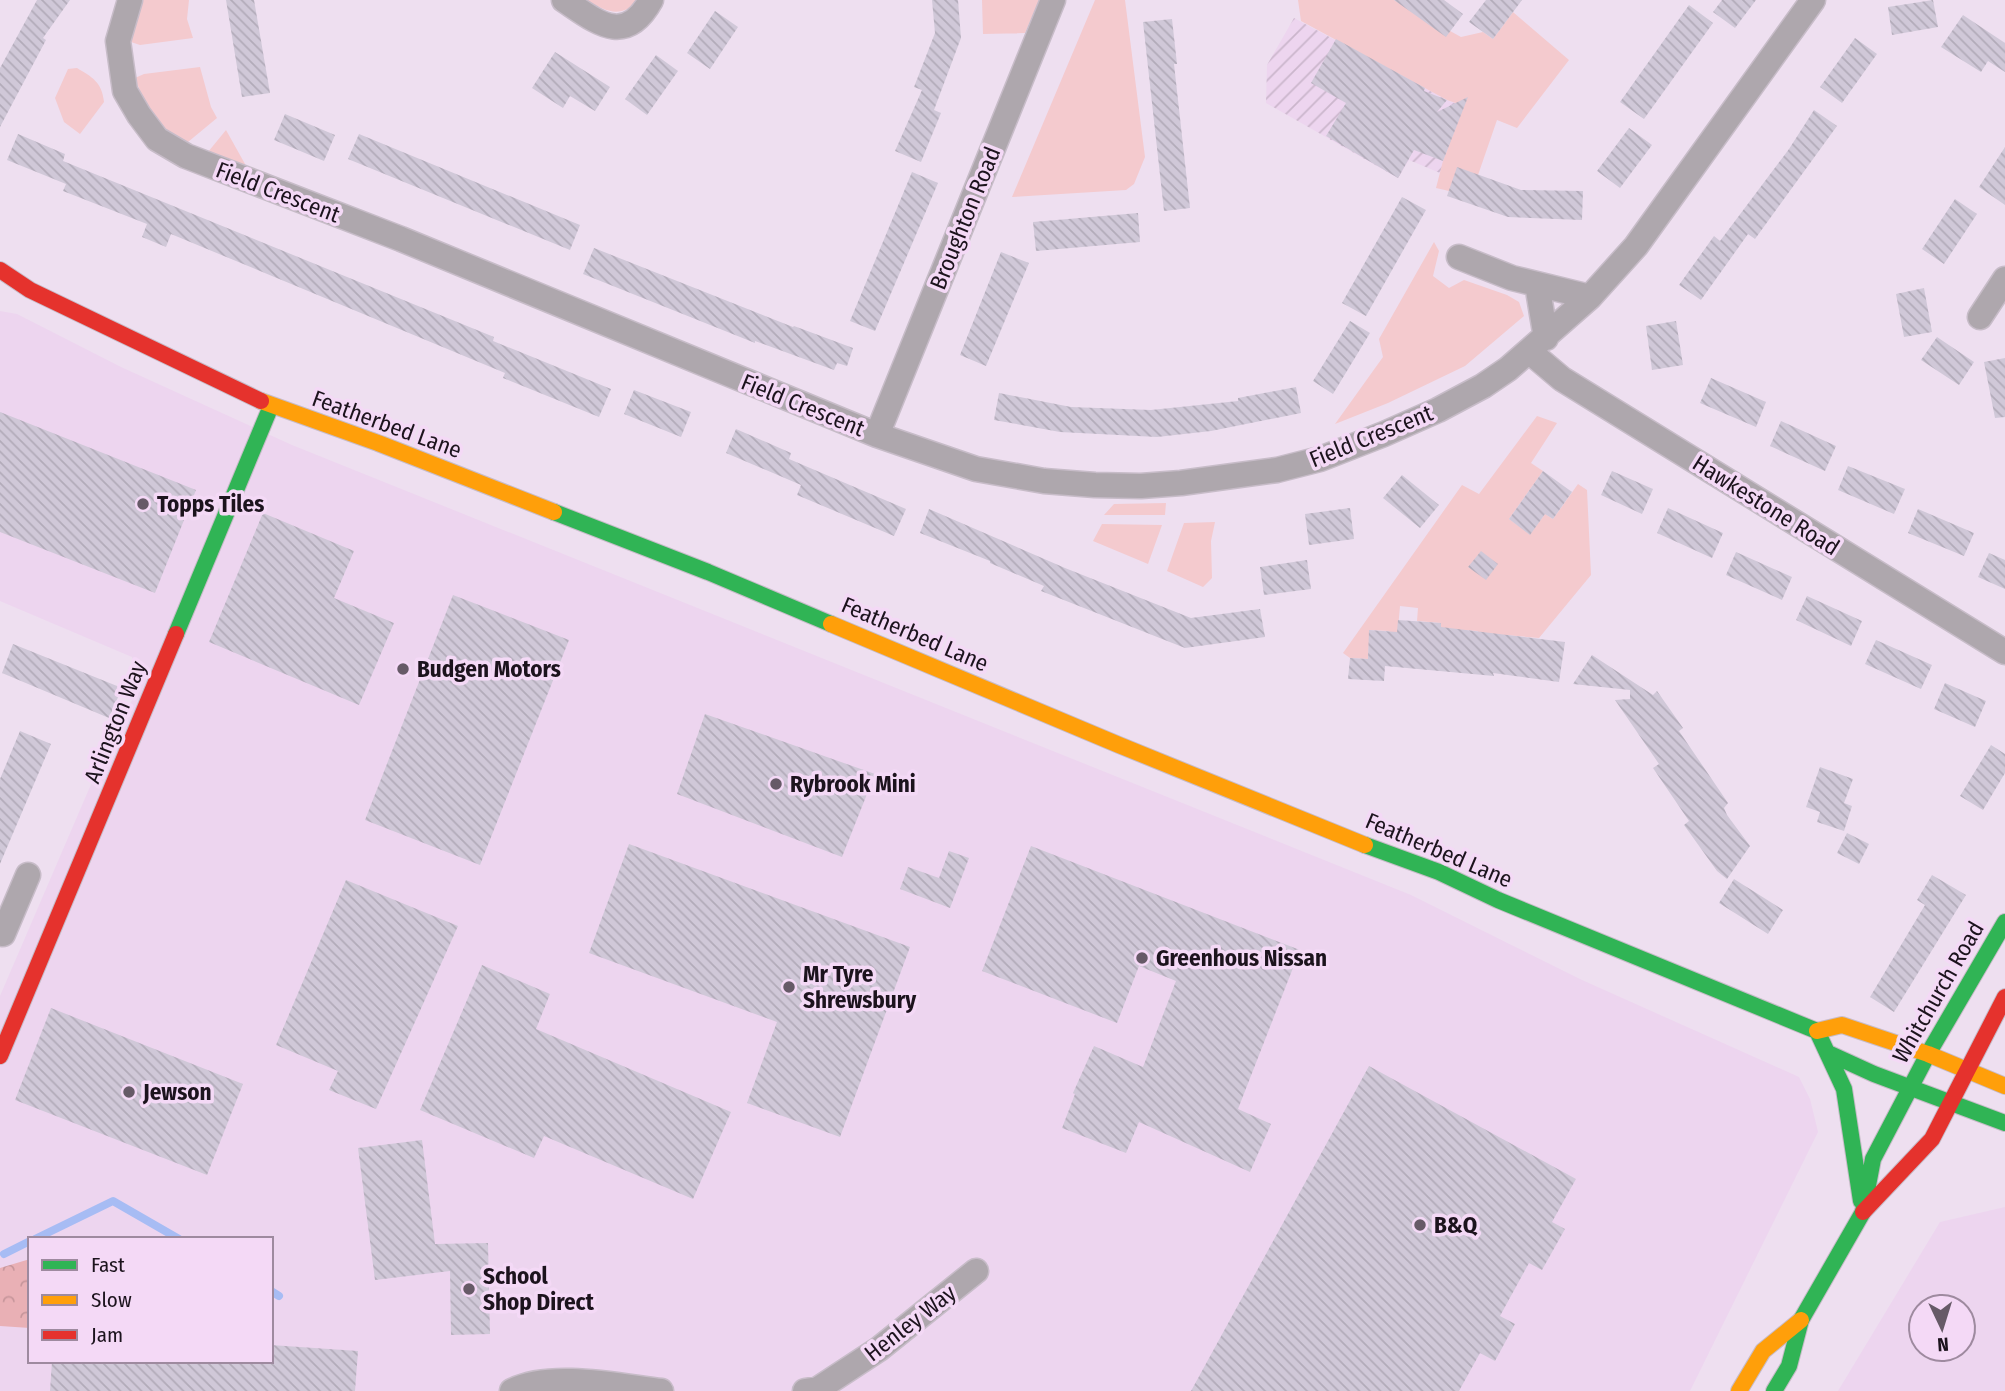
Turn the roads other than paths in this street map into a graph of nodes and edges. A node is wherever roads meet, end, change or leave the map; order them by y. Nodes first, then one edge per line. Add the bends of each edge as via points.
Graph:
1 (130, 0) edge
2 (564, 0) edge
3 (651, 0) edge
4 (1053, 0) edge
5 (1814, 0) edge
6 (1459, 257) dead end
7 (0, 270) edge
8 (2005, 279) edge
9 (1537, 284) junction
10 (1590, 297) junction
11 (1980, 317) dead end
12 (1538, 345) junction
13 (271, 406) junction
14 (877, 435) junction
15 (2005, 652) edge
16 (28, 876) dead end
17 (7, 902) edge
18 (2005, 922) edge
19 (3, 934) dead end
20 (2005, 997) edge
21 (1818, 1031) junction
22 (1828, 1052) junction
23 (1927, 1054) junction
24 (0, 1056) edge
25 (1969, 1071) junction
26 (1910, 1086) junction
27 (2005, 1086) edge
28 (1952, 1103) junction
29 (2005, 1123) edge
30 (1863, 1212) junction
31 (976, 1271) dead end
32 (1801, 1320) junction
33 (512, 1391) edge
34 (661, 1391) edge
35 (804, 1391) edge
36 (1739, 1391) edge
37 (1774, 1391) edge

1 - 14 street, Field Crescent via 118,41 125,92 157,138 186,156 401,239
2 - 3 street via 598,23 622,28
4 - 14 street, Broughton Road
5 - 10 street, Field Crescent via 1636,246
6 - 9 street
7 - 13 street, Featherbed Lane via 30,290
8 - 11 street
9 - 10 street
9 - 12 street
10 - 12 street, Field Crescent
12 - 14 street, Field Crescent via 1483,386 1384,434 1320,459 1227,478 1141,486 1044,481 976,469
12 - 15 street, Hawkestone Road via 1562,379
13 - 21 street, Featherbed Lane via 675,558
13 - 24 street, Arlington Way
16 - 17 street
17 - 19 street
18 - 23 street, Whitchurch Road
20 - 25 street
21 - 22 street
21 - 23 street, Featherbed Lane via 1842,1025
22 - 26 street
22 - 30 street via 1847,1103
23 - 25 street, Featherbed Lane
23 - 26 street, Whitchurch Road
25 - 27 street, Featherbed Lane
25 - 28 street
26 - 28 street
26 - 30 street, Whitchurch Road via 1873,1159
28 - 29 street
28 - 30 street via 1933,1139
30 - 32 street
31 - 35 street, Henley Way via 879,1349 818,1388
32 - 36 street via 1763,1351
32 - 37 street via 1789,1366
33 - 34 street via 566,1380

